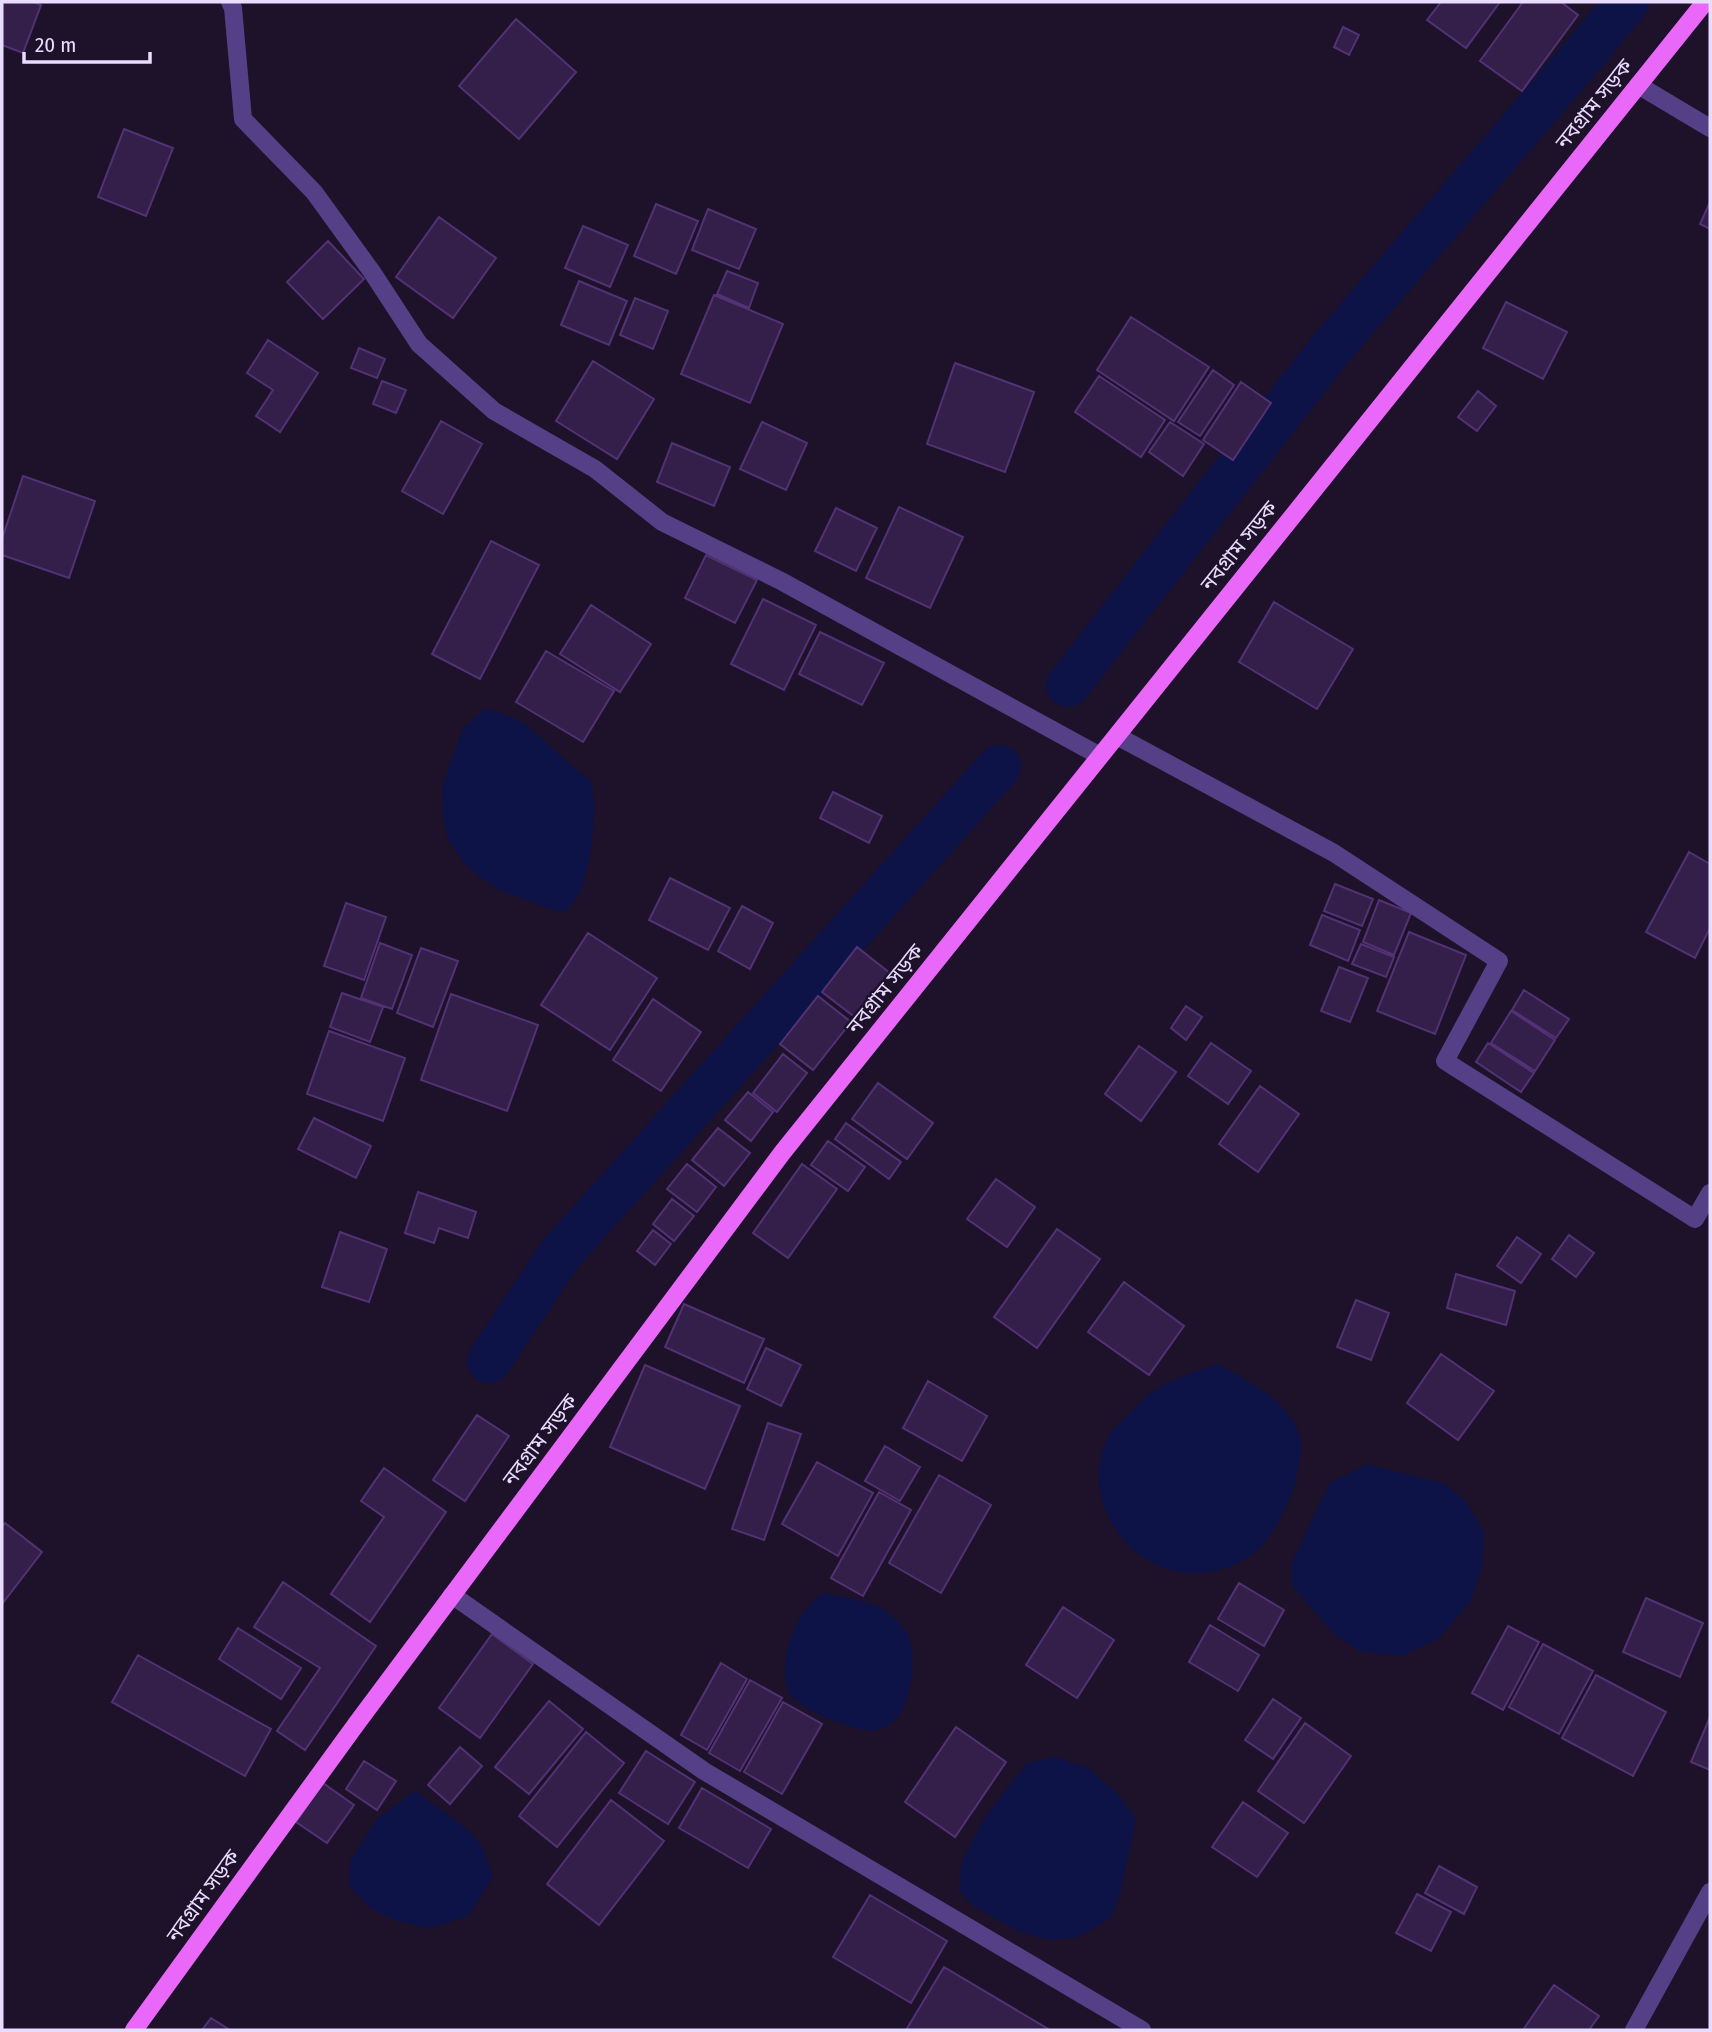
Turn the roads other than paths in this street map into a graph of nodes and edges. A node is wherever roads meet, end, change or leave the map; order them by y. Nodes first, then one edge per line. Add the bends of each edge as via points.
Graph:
1 (230, 2) edge
2 (1704, 2) edge
3 (1638, 85) junction
4 (1710, 128) edge
5 (1117, 736) junction
6 (1100, 757) junction
7 (1710, 1193) edge
8 (452, 1595) junction
9 (1710, 1892) edge
10 (134, 2030) edge
11 (1142, 2030) edge
12 (1634, 2030) edge

1 - 6 street via 243,119 314,192 419,344 494,411 595,470 662,522 781,581
2 - 3 main road, নবগ্রাম সড়ক
3 - 4 street
3 - 5 main road, নবগ্রাম সড়ক
5 - 6 main road, নবগ্রাম সড়ক
5 - 7 street via 1334,853 1499,961 1445,1061 1695,1219
6 - 8 main road, নবগ্রাম সড়ক via 782,1153
8 - 10 main road, নবগ্রাম সড়ক
8 - 11 street via 704,1772
9 - 12 street

